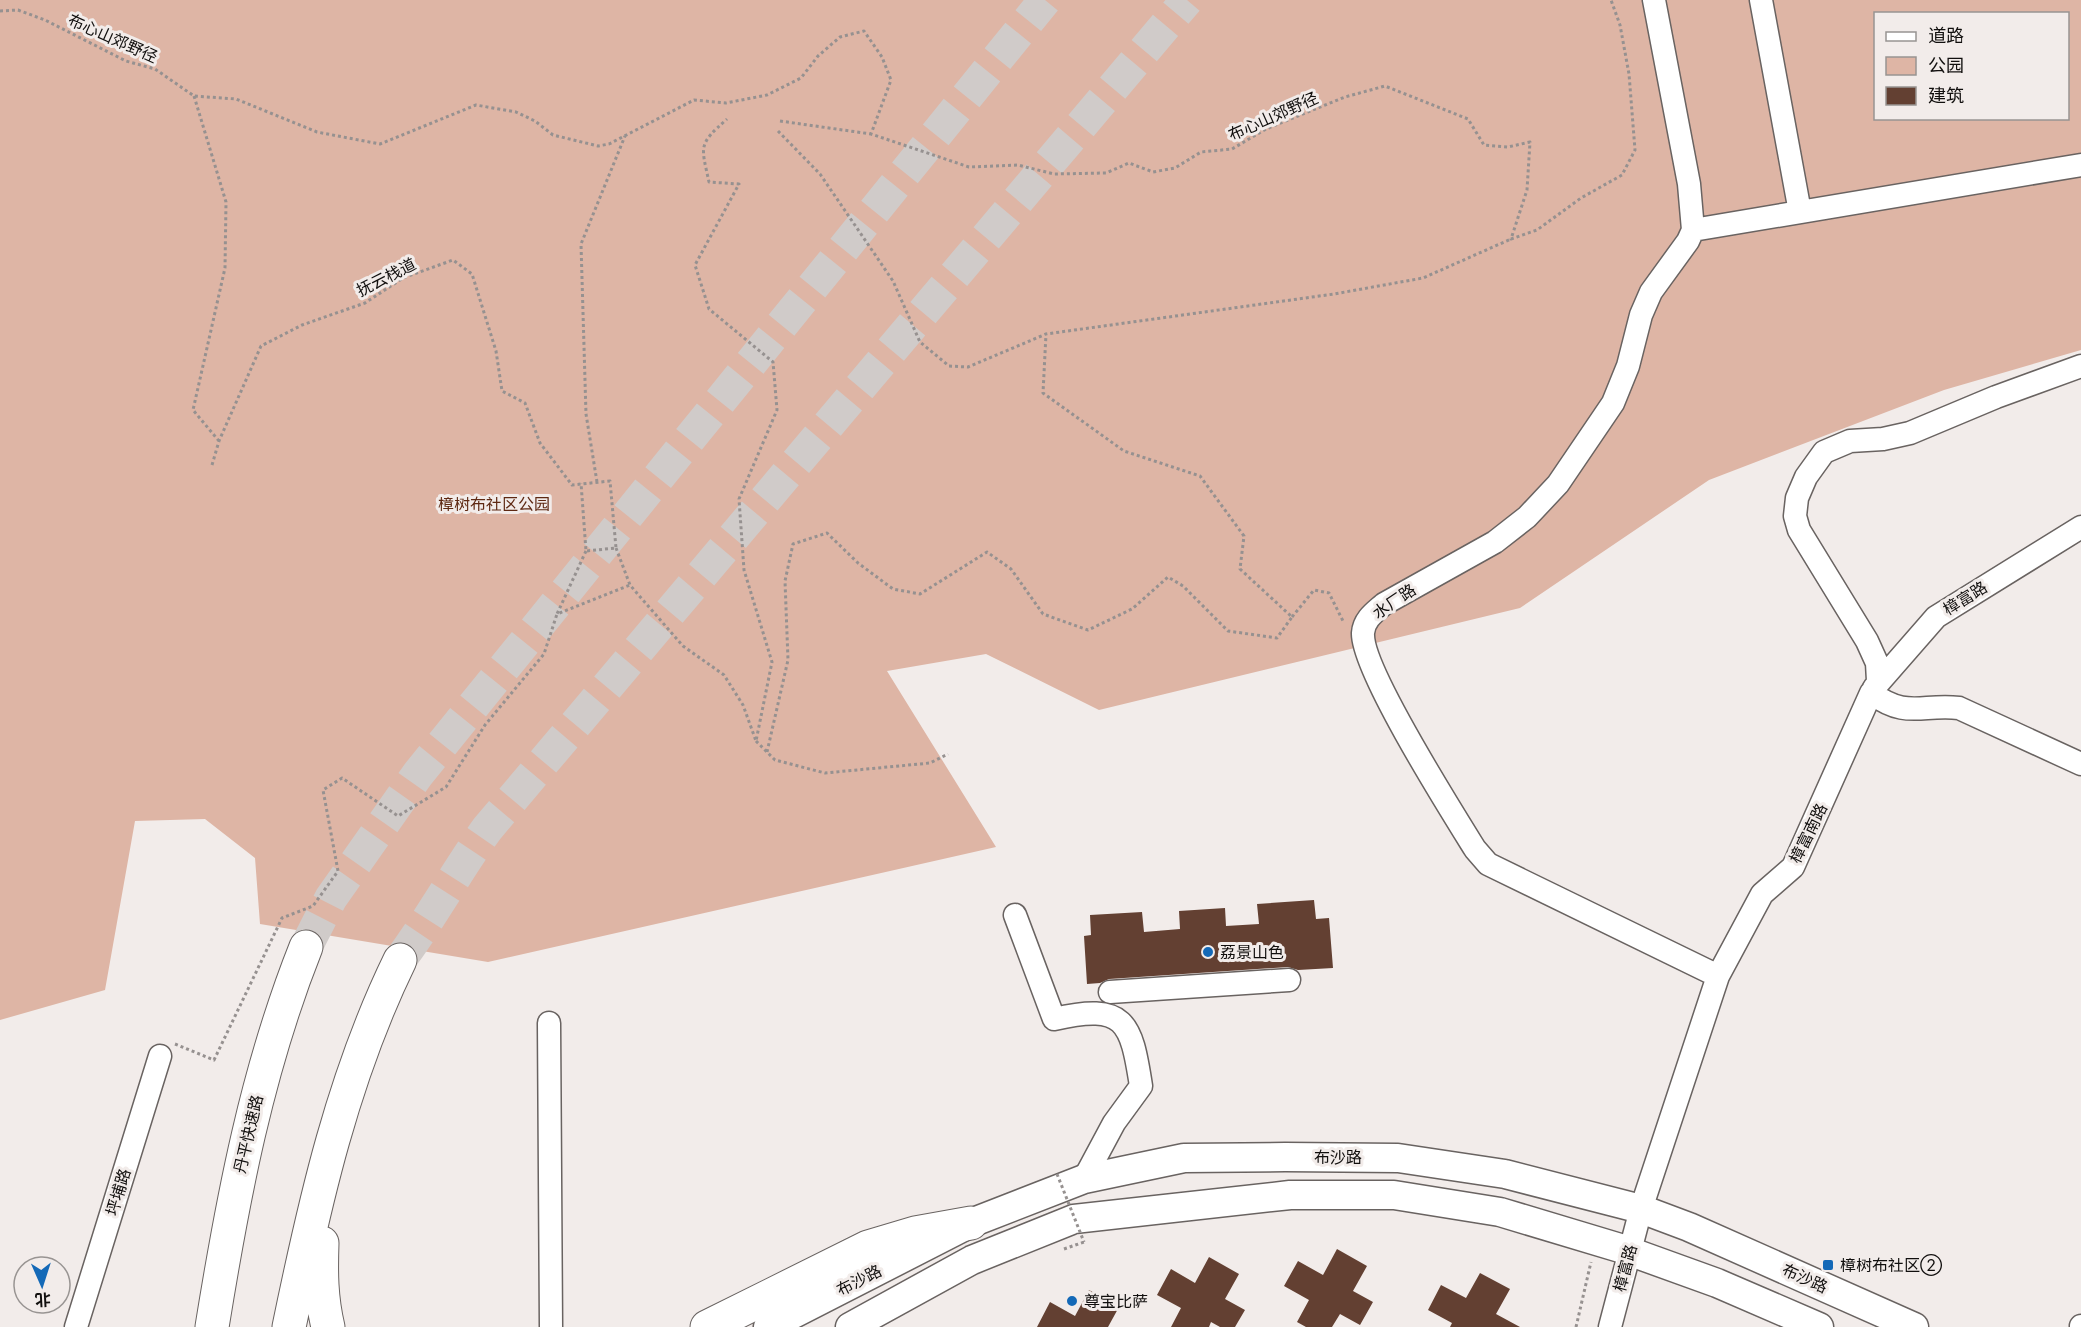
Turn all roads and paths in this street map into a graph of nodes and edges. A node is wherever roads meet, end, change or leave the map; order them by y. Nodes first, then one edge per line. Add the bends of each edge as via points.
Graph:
1 (1611, 0) edge
2 (1654, 0) edge
3 (1761, 0) edge
4 (0, 11) edge
5 (194, 96) junction
6 (727, 119) dead end
7 (780, 121) dead end
8 (778, 131) dead end
9 (872, 134) junction
10 (626, 135) junction
11 (2081, 165) edge
12 (1800, 212) junction
13 (1693, 230) junction
14 (1511, 239) junction
15 (1046, 334) junction
16 (2081, 366) edge
17 (219, 441) junction
18 (212, 465) dead end
19 (597, 482) junction
20 (581, 483) junction
21 (2081, 527) edge
22 (616, 548) junction
23 (586, 551) junction
24 (630, 585) junction
25 (557, 614) junction
26 (1292, 617) junction
27 (1345, 627) dead end
28 (1874, 687) junction
29 (756, 741) junction
30 (767, 752) junction
31 (948, 754) dead end
32 (2081, 764) edge
33 (1015, 915) dead end
34 (306, 947) tunnel mouth
35 (400, 960) tunnel mouth
36 (1718, 976) junction
37 (1289, 980) dead end
38 (1110, 992) dead end
39 (549, 1023) dead end
40 (271, 1043) junction
41 (160, 1056) joint
42 (332, 1139) junction
43 (1505, 1174) junction
44 (1071, 1176) junction
45 (1641, 1209) junction
46 (1500, 1212) junction
47 (971, 1223) joint
48 (1596, 1241) junction
49 (1084, 1242) dead end
50 (1630, 1251) junction
51 (761, 1315) edge
52 (76, 1327) edge
53 (193, 1327) edge
54 (212, 1327) edge
55 (289, 1327) edge
56 (328, 1327) edge
57 (550, 1327) edge
58 (708, 1327) edge
59 (850, 1327) edge
60 (1576, 1327) edge
61 (1610, 1327) edge
62 (1819, 1327) edge
63 (1914, 1327) edge

1 - 14 path via 1629,74 1635,150 1622,175 1537,230
2 - 13 street via 1689,184
3 - 12 street
4 - 5 path, 布心山郊野径 via 18,10 45,20 126,61 155,69
5 - 10 path via 236,99 317,132 380,144 476,105 516,112 553,135 598,146
5 - 17 path via 226,202 225,268 193,410
6 - 29 path via 705,139 702,151 709,182 739,184 694,265 709,309 773,362 777,410 739,499 744,570 772,662
7 - 9 path
8 - 15 path via 820,174 893,281 920,342 950,366 968,367
9 - 10 path via 891,80 882,57 864,31 840,37 801,78 767,95 726,103 694,100
9 - 14 path, 布心山郊野径 via 969,167 1018,165 1054,174 1106,173 1130,164 1153,172 1175,168 1202,152 1232,149 1266,129 1345,97 1385,86 1468,119 1484,145 1508,147 1530,142 1527,190
10 - 19 path via 581,244 586,414
11 - 12 street
12 - 13 street
13 - 36 street, 水厂路 via 1651,292 1613,403 1558,484 1527,517 1495,542 1384,604 1368,617 1363,632 1373,668 1402,724 1475,849 1488,864
14 - 15 path via 1423,278
15 - 26 path via 1043,393 1124,451 1200,477 1244,536 1240,569
16 - 28 street via 1996,396 1910,433 1850,441 1824,452 1806,477 1797,498 1795,516 1799,530 1867,642 1877,663
17 - 18 path, 抚云栈道
17 - 20 path, 抚云栈道 via 261,346 302,325 365,303 403,278 453,260 472,274 496,351 502,391 525,403 540,443 572,485
19 - 20 path
19 - 22 path via 610,481
20 - 23 path
21 - 28 street, 樟富路 via 1935,617
22 - 23 path
22 - 24 path
23 - 25 path
24 - 25 path
24 - 29 path via 683,646 724,675 743,705
25 - 41 path via 544,654 485,724 446,787 398,816 342,778 323,790 338,871 313,906 282,918 214,1060 166,1040
26 - 27 path via 1314,590 1329,593
26 - 30 path via 1277,638 1228,631 1183,586 1168,577 1132,609 1088,630 1043,614 1011,569 987,552 920,594 893,589 827,533 793,544 786,581 788,660
28 - 32 street via 1883,702 1908,711 1959,708
28 - 36 street, 樟富南路 via 1793,867 1762,894
29 - 30 path
30 - 31 path via 775,760 825,773 930,764
33 - 44 street via 1054,1019 1105,1013 1126,1028 1134,1043 1141,1086
34 - 40 highway, 丹平快速路
35 - 42 highway via 356,1060
36 - 45 street, 樟富南路
37 - 38 street
39 - 57 street
40 - 53 highway via 236,1128 212,1221
40 - 54 highway, 丹平快速路 via 248,1129
41 - 52 street, 坪埔路
42 - 55 highway
42 - 56 highway via 321,1279
43 - 44 main road, 布沙路 via 1398,1158 1285,1157 1184,1158
43 - 45 main road, 布沙路
43 - 46 main road
44 - 47 main road, 布沙路
44 - 49 path, bridge
45 - 50 street, 樟富路
45 - 63 main road, 布沙路
46 - 48 main road
46 - 59 main road via 1394,1195 1290,1195 1074,1219 972,1260
47 - 51 highway via 868,1246
48 - 50 main road
48 - 60 path
50 - 61 street, 樟富路
50 - 62 main road
51 - 58 highway

